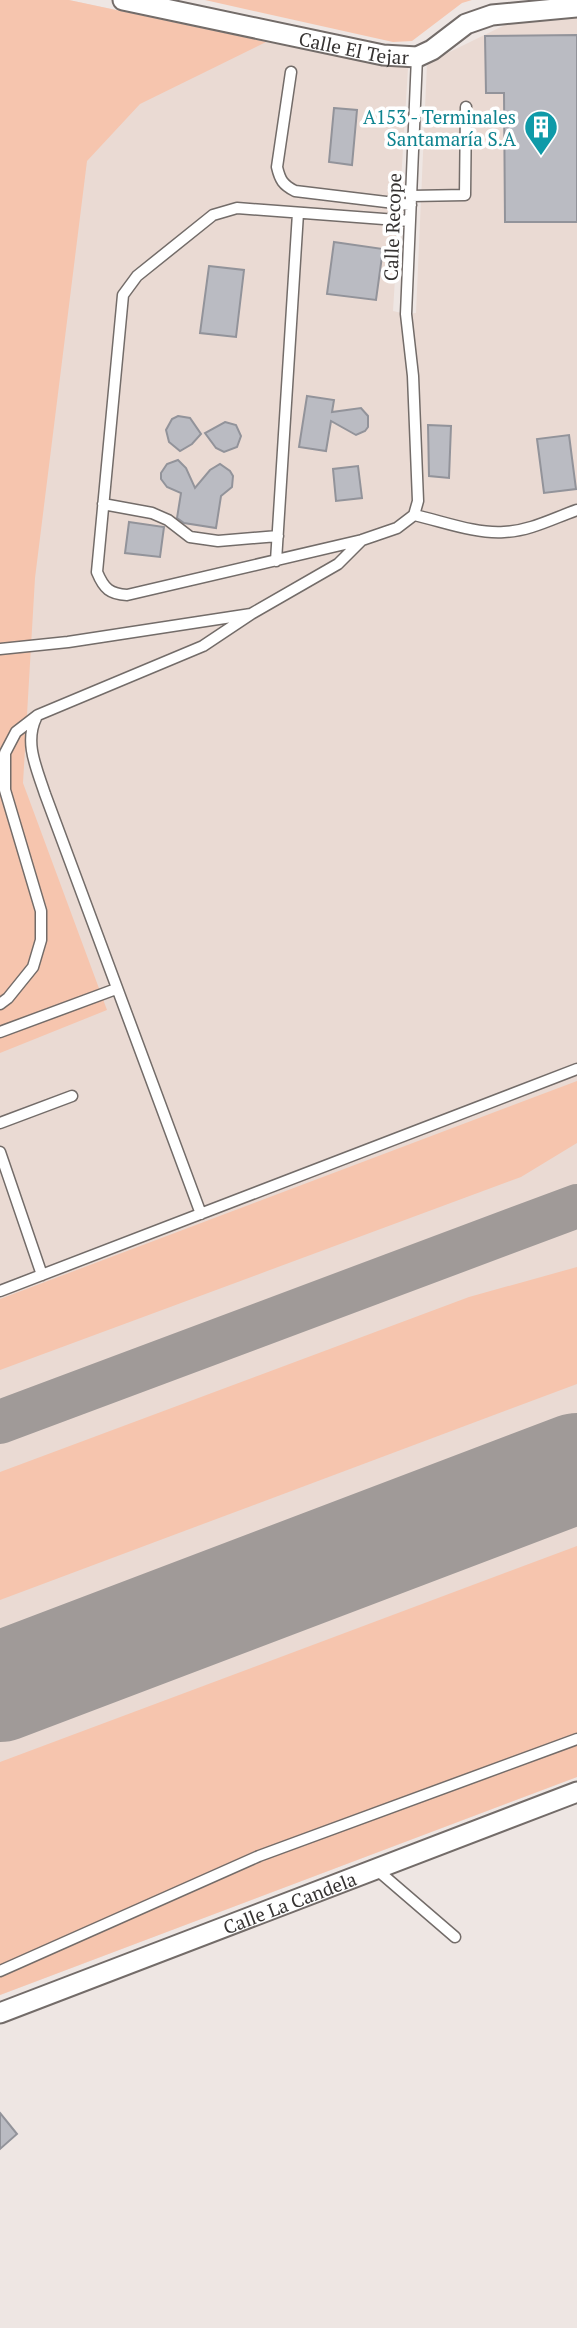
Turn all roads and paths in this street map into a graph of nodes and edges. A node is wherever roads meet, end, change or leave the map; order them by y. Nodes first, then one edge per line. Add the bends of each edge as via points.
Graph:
1 (124, 0) edge
2 (577, 8) edge
3 (417, 57) junction
4 (291, 72) dead end
5 (466, 107) dead end
6 (411, 200) junction
7 (298, 213) junction
8 (410, 221) junction
9 (103, 504) junction
10 (577, 509) edge
11 (414, 514) junction
12 (278, 536) junction
13 (362, 540) junction
14 (276, 561) junction
15 (251, 614) junction
16 (0, 649) edge
17 (38, 715) junction
18 (116, 989) junction
19 (0, 1004) edge
20 (0, 1032) edge
21 (577, 1069) edge
22 (72, 1096) dead end
23 (0, 1123) edge
24 (0, 1152) edge
25 (201, 1214) junction
26 (42, 1275) junction
27 (0, 1291) edge
28 (577, 1740) edge
29 (577, 1792) edge
30 (376, 1869) junction
31 (455, 1937) dead end
32 (0, 1970) edge
33 (0, 2012) edge

1 - 3 street, Calle El Tejar via 383,55
2 - 3 street, Calle El Tejar via 492,15 466,24
3 - 6 lane, Calle Recope
4 - 6 lane via 277,167 284,186 295,191
5 - 6 lane via 465,195
6 - 8 lane, Calle Recope
7 - 8 lane
7 - 9 lane via 237,208 213,215 137,276 123,295
7 - 12 lane
8 - 11 lane, Calle Recope via 406,314 413,376 418,501
9 - 12 lane via 152,513 190,537 218,541
9 - 14 lane via 97,572 112,594 127,596
10 - 11 lane via 503,532
11 - 13 lane via 397,527
12 - 14 lane
13 - 14 lane
13 - 15 lane via 338,564
15 - 16 lane
15 - 17 lane via 203,646
17 - 18 lane via 30,744
17 - 19 lane via 16,732 5,753 5,790 41,911 41,940 33,967
18 - 20 lane
18 - 25 lane
21 - 25 lane
22 - 23 lane
24 - 26 lane
25 - 26 lane
26 - 27 lane
28 - 32 lane via 259,1856
29 - 30 street, Calle La Candela
30 - 31 lane
30 - 33 street, Calle La Candela

